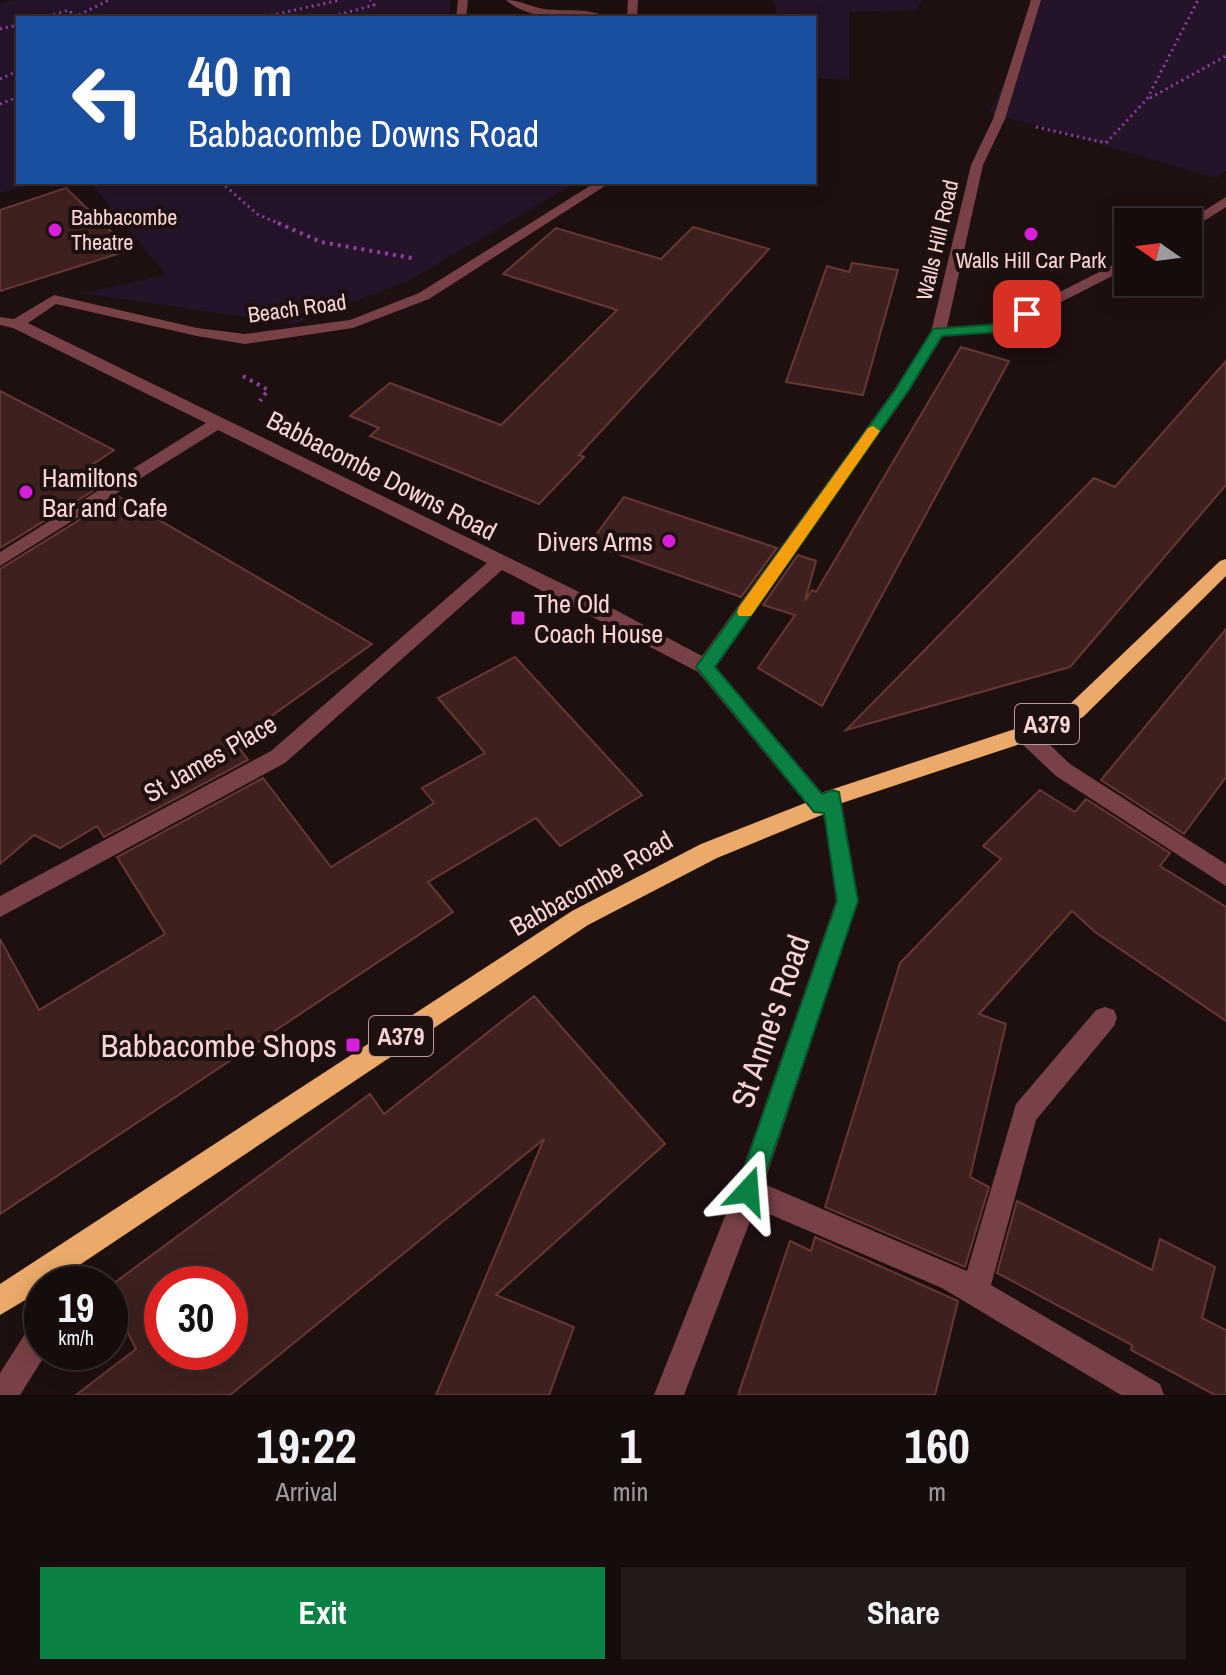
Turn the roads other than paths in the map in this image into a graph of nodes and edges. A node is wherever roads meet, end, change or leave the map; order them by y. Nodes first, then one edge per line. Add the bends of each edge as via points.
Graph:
1 (511, 0) edge
2 (1036, 0) edge
3 (582, 16) edge
4 (602, 184) edge
5 (1226, 201) edge
6 (1202, 217) edge
7 (1114, 270) edge
8 (0, 321) edge
9 (17, 324) junction
10 (938, 332) junction
11 (219, 422) junction
12 (0, 560) edge
13 (499, 562) junction
14 (1226, 565) edge
15 (705, 667) junction
16 (1025, 734) junction
17 (826, 802) junction
18 (1226, 876) edge
19 (0, 907) edge
20 (1105, 1018) dead end
21 (748, 1191) junction
22 (68, 1266) edge
23 (24, 1289) edge
24 (975, 1291) junction
25 (0, 1301) edge
26 (24, 1362) edge
27 (3, 1395) edge
28 (669, 1395) edge
29 (1149, 1395) edge

1 - 3 street via 539,12
2 - 10 street, Walls Hill Road via 999,119 977,165
4 - 9 street, Beach Road via 424,296 353,324 245,339 54,299
5 - 6 street
7 - 10 street via 999,328
8 - 9 street, Babbacombe Downs Road
9 - 11 street, Babbacombe Downs Road
10 - 15 street, Walls Hill Road
11 - 12 street
11 - 13 street, Babbacombe Downs Road
13 - 15 street, Babbacombe Downs Road
13 - 19 street, St James Place via 278,757
14 - 16 main road, Babbacombe Road / A379 via 1076,711
15 - 17 street, Babbacombe Downs Road
16 - 17 main road, Babbacombe Road / A379
16 - 18 street via 1063,770
17 - 21 street, St Anne's Road via 847,901
17 - 22 main road, Babbacombe Road / A379 via 709,851 580,918
20 - 24 street via 1025,1113
21 - 24 street
21 - 28 street, St Anne's Road
23 - 25 main road, Babbacombe Road / A379
24 - 29 street
26 - 27 street

